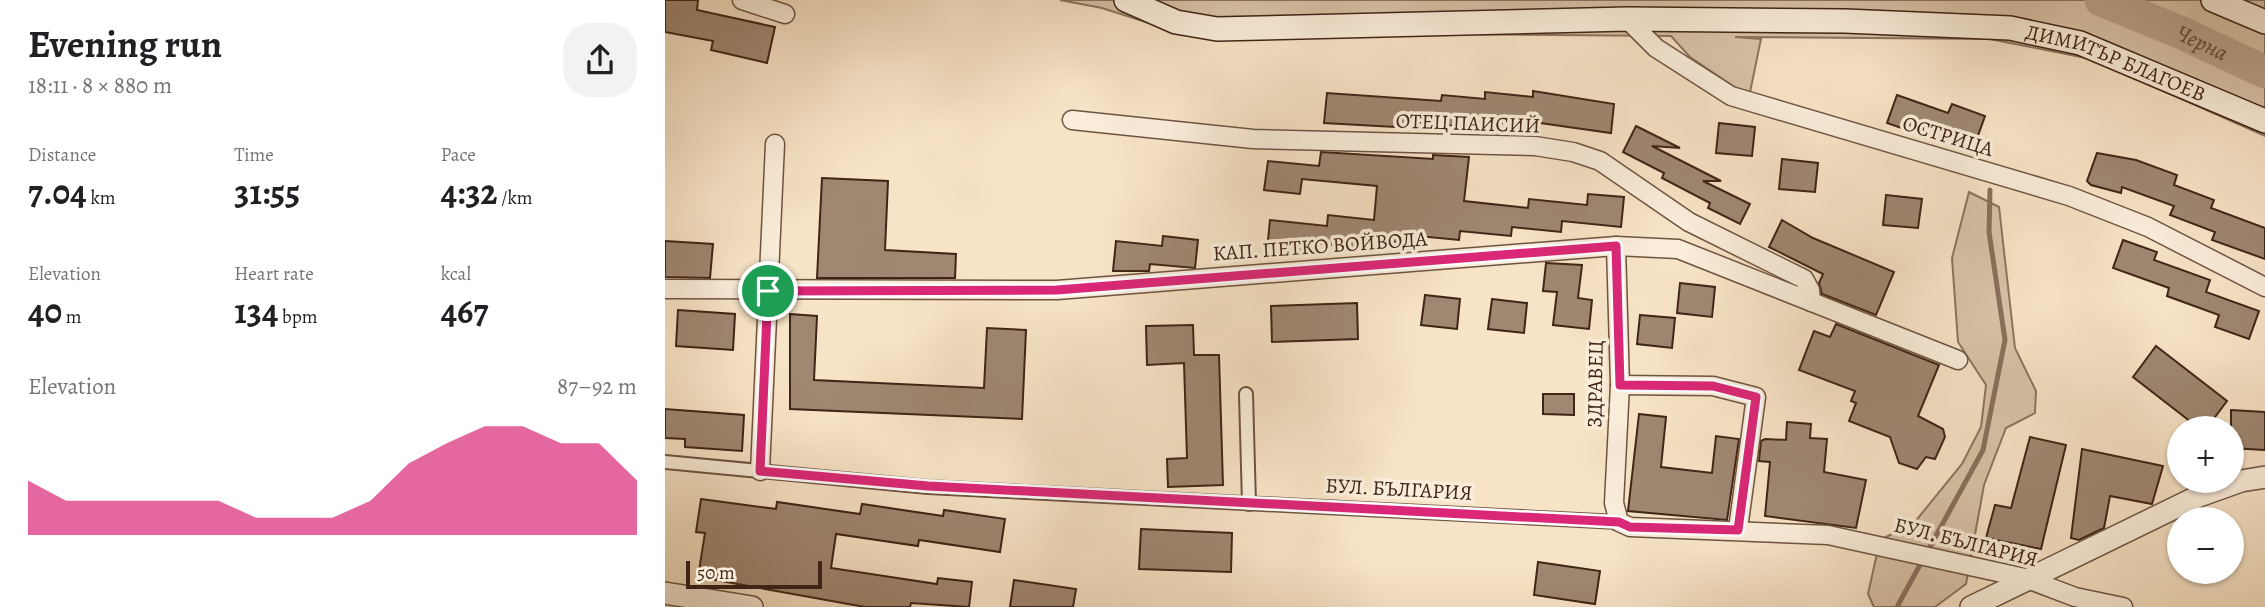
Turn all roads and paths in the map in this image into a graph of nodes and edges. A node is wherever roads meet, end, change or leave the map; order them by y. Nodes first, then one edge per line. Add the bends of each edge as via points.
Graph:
1 (742, 0) edge
2 (1126, 0) edge
3 (2213, 0) edge
4 (785, 14) dead end
5 (1627, 19) junction
6 (2265, 22) edge
7 (1072, 120) dead end
8 (2265, 121) edge
9 (775, 144) dead end
10 (1616, 246) junction
11 (2265, 287) edge
12 (665, 289) edge
13 (768, 291) junction
14 (1811, 302) junction
15 (1958, 360) dead end
16 (1620, 385) junction
17 (1246, 394) dead end
18 (665, 462) edge
19 (760, 471) junction
20 (2265, 477) edge
21 (1249, 504) junction
22 (1619, 522) junction
23 (1738, 530) junction
24 (2025, 578) junction
25 (665, 593) edge
26 (752, 607) edge
27 (1971, 607) edge
28 (2123, 607) edge

1 - 4 street
2 - 5 main road, ДИМИТЪР БЛАГОЕВ via 1176,22 1217,29
3 - 6 main road
5 - 8 main road, ДИМИТЪР БЛАГОЕВ via 1845,20 2010,28 2080,43
5 - 11 street, ОСТРИЦА via 1655,48 1731,96 2069,196 2148,227
7 - 14 street, ОТЕЦ ПАИСИЙ via 1253,139 1535,146 1573,152 1600,160 1689,222 1804,279
9 - 13 street
10 - 13 street, КАП. ПЕТКО ВОЙВОДА via 1057,290
10 - 14 street, КАП. ПЕТКО ВОЙВОДА via 1678,248
10 - 16 street, ЗДРАВЕЦ
12 - 13 street, КАП. ПЕТКО ВОЙВОДА
13 - 19 street
14 - 15 street, КАП. ПЕТКО ВОЙВОДА
16 - 22 street, ЗДРАВЕЦ via 1614,503
16 - 23 street via 1713,386 1756,397
17 - 21 street
18 - 19 street, БУЛ. БЪЛГАРИЯ
19 - 21 street, БУЛ. БЪЛГАРИЯ via 928,486
20 - 24 street via 2200,496
21 - 22 street, БУЛ. БЪЛГАРИЯ
22 - 23 street, БУЛ. БЪЛГАРИЯ via 1630,527
23 - 24 street, БУЛ. БЪЛГАРИЯ via 1829,534
24 - 27 street
24 - 28 street, БУЛ. БЪЛГАРИЯ via 2075,597
25 - 26 street

